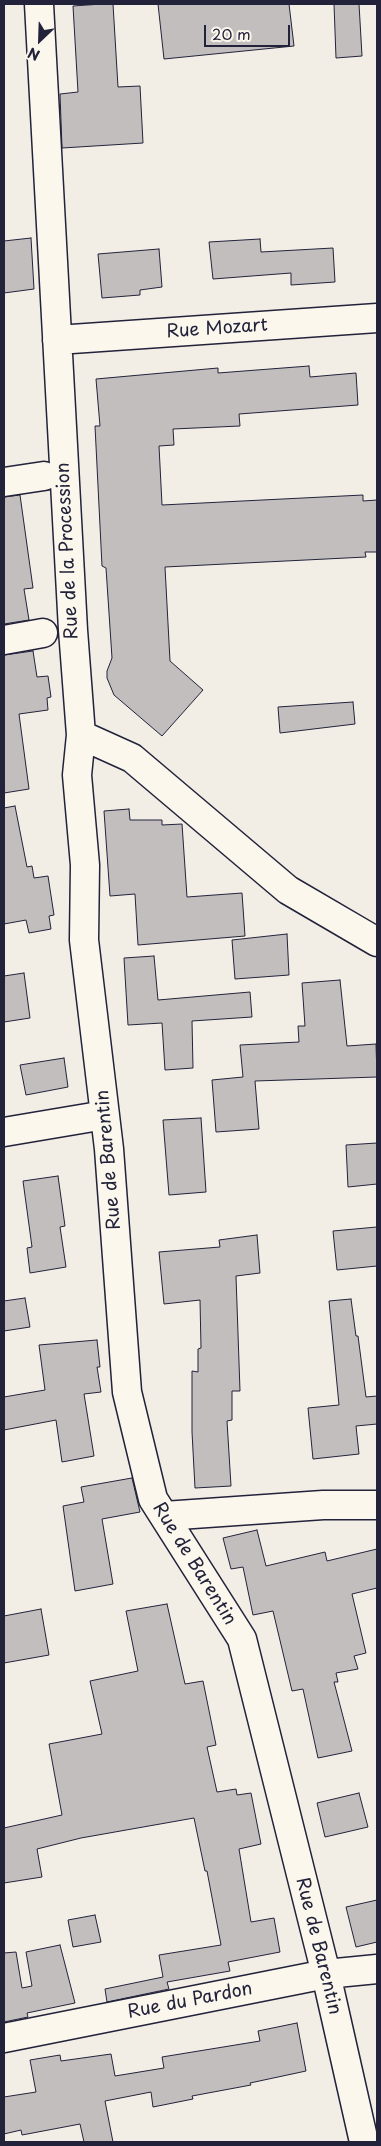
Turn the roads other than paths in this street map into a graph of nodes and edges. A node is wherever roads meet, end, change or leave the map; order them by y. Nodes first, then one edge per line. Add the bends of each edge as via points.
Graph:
1 (39, 4) edge
2 (377, 318) edge
3 (57, 340) junction
4 (54, 474) junction
5 (4, 482) edge
6 (43, 634) dead end
7 (4, 640) edge
8 (81, 735) junction
9 (377, 942) edge
10 (105, 1115) junction
11 (4, 1132) edge
12 (377, 1505) edge
13 (164, 1516) junction
14 (377, 1969) edge
15 (326, 1974) junction
16 (4, 2038) edge
17 (364, 2142) edge

1 - 3 street, Rue de la Procession
2 - 3 street, Rue Mozart
3 - 4 street, Rue de la Procession
4 - 5 street
4 - 8 street, Rue de la Procession
6 - 7 street
8 - 9 street via 132,758 288,890
8 - 10 street, Rue de Barentin via 77,775 85,865 84,940
10 - 11 street
10 - 13 street, Rue de Barentin via 127,1392 153,1499
12 - 13 street via 323,1505
13 - 15 street, Rue de Barentin via 242,1639
14 - 15 street, Rue du Pardon
15 - 16 street, Rue du Pardon
15 - 17 street, Rue de Barentin

